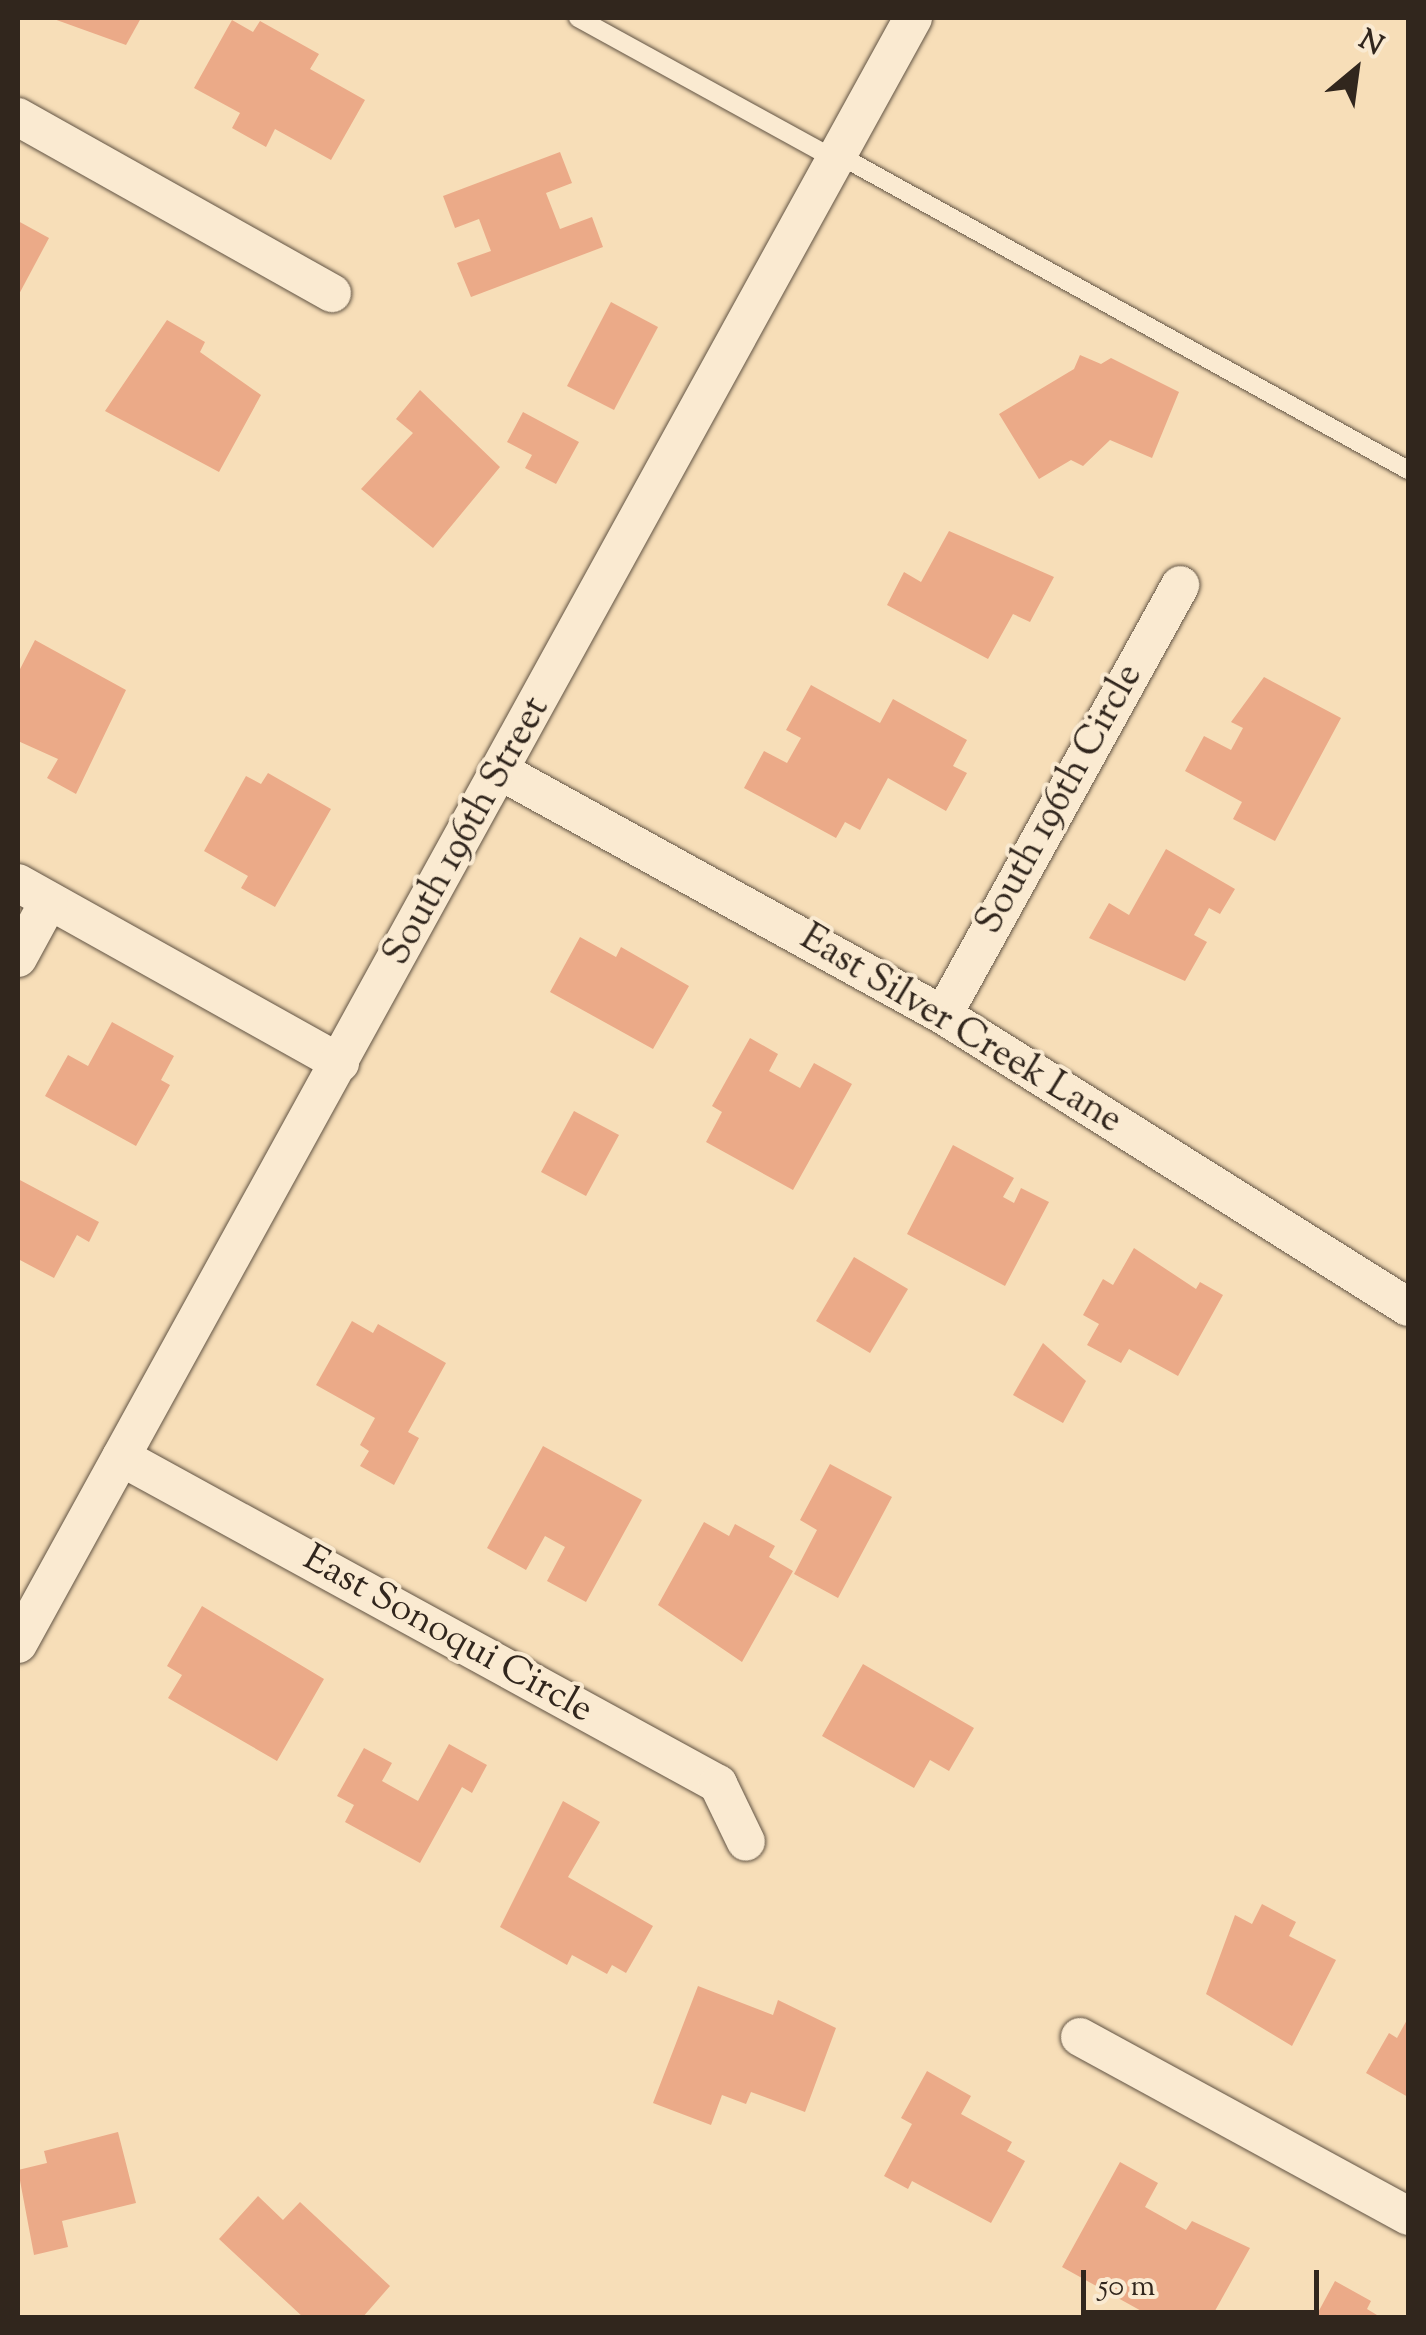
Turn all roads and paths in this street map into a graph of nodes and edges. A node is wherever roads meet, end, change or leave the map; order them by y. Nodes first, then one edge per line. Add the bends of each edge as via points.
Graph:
1 (578, 18) edge
2 (913, 18) edge
3 (18, 117) edge
4 (836, 157) junction
5 (332, 293) dead end
6 (1408, 470) edge
7 (1180, 585) dead end
8 (502, 772) junction
9 (33, 892) edge
10 (18, 958) edge
11 (942, 1015) junction
12 (340, 1062) junction
13 (1408, 1307) edge
14 (121, 1456) junction
15 (18, 1644) edge
16 (746, 1842) dead end
17 (1080, 2037) dead end
18 (1408, 2216) edge

1 - 4 lane
2 - 4 street, South 196th Street
3 - 5 street
4 - 6 lane
4 - 8 street, South 196th Street
7 - 11 street, South 196th Circle
8 - 11 street, East Silver Creek Lane
8 - 12 street, South 196th Street
9 - 10 street
9 - 12 street
11 - 13 street, East Silver Creek Lane
12 - 14 street, South 196th Street
14 - 15 street, South 196th Street
14 - 16 street, East Sonoqui Circle via 718,1784
17 - 18 street

